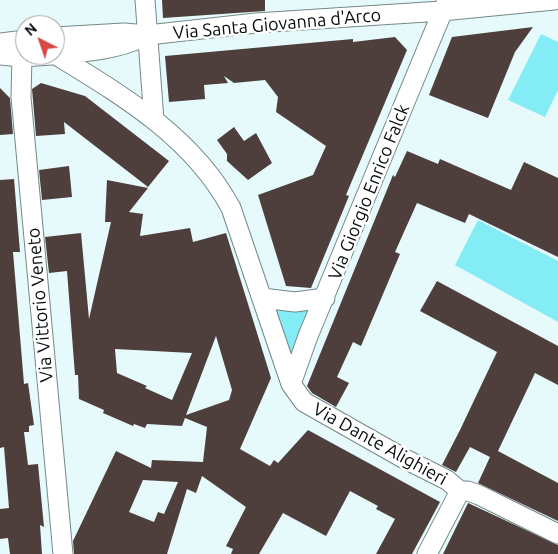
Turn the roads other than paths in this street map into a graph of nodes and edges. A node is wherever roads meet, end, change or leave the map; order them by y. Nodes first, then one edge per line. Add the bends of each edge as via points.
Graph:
1 (145, 0) edge
2 (554, 0) edge
3 (445, 6) edge
4 (148, 35) junction
5 (65, 45) edge
6 (13, 48) edge
7 (65, 50) edge
8 (65, 57) edge
9 (154, 120) junction
10 (262, 298) junction
11 (325, 298) junction
12 (291, 384) junction
13 (460, 492) junction
14 (558, 534) edge
15 (63, 554) edge
16 (427, 554) edge

1 - 4 street
2 - 3 street, Via Santa Giovanna d'Arco
3 - 4 street, Via Santa Giovanna d'Arco
3 - 11 street, Via Giorgio Enrico Falck
4 - 5 street via 78,36
4 - 7 street via 112,48
4 - 9 street
6 - 15 street, Via Vittorio Veneto via 21,97
8 - 9 street, Via Dante Alighieri
9 - 10 street, Via Dante Alighieri via 189,150 220,188 231,208
10 - 11 street via 296,302
10 - 12 street, Via Dante Alighieri
11 - 12 street, Via Giorgio Enrico Falck
12 - 13 street, Via Dante Alighieri via 304,402 447,480
13 - 14 street, Via Dante Alighieri via 479,495
13 - 16 street

